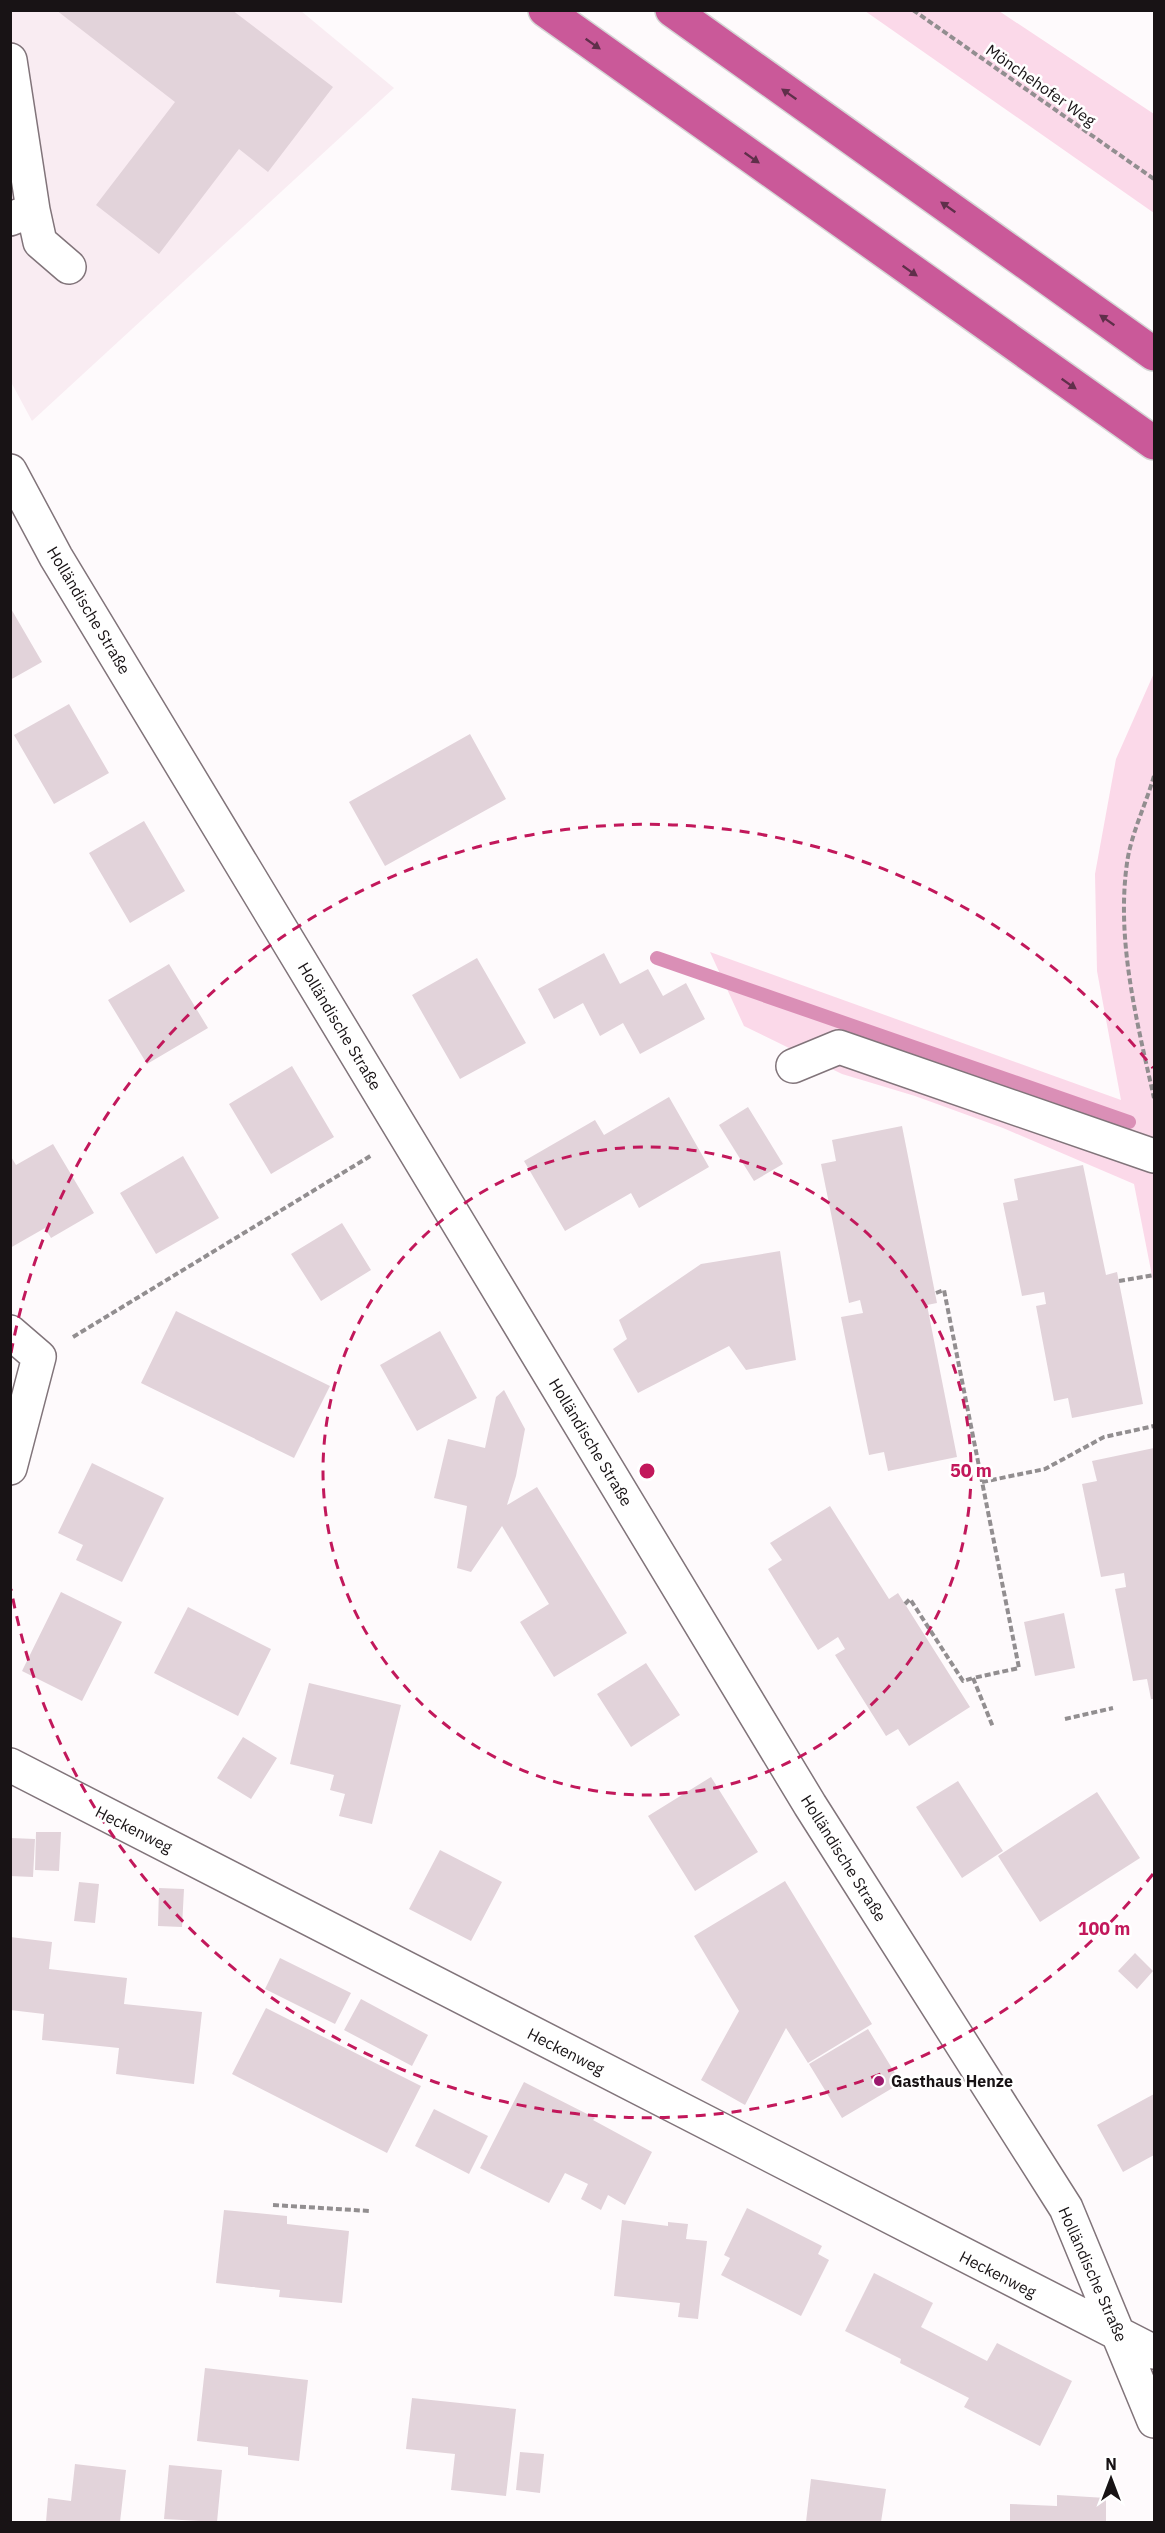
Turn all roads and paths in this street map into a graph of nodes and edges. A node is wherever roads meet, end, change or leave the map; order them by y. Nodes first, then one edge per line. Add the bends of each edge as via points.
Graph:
1 (545, 10) edge
2 (672, 10) edge
3 (914, 10) edge
4 (10, 60) edge
5 (1155, 179) edge
6 (22, 215) edge
7 (69, 267) dead end
8 (1155, 354) edge
9 (1155, 443) edge
10 (10, 471) edge
11 (1155, 776) edge
12 (793, 1066) dead end
13 (1155, 1098) edge
14 (406, 1135) junction
15 (1155, 1155) edge
16 (1155, 1275) edge
17 (1119, 1281) dead end
18 (936, 1293) dead end
19 (10, 1332) edge
20 (39, 1357) junction
21 (1155, 1426) edge
22 (10, 1468) edge
23 (982, 1482) junction
24 (904, 1604) dead end
25 (973, 1678) junction
26 (1113, 1708) dead end
27 (1065, 1719) dead end
28 (993, 1727) dead end
29 (10, 1765) edge
30 (273, 2205) dead end
31 (369, 2211) dead end
32 (1121, 2337) junction
33 (1155, 2352) edge
34 (1155, 2421) edge

1 -> 9 highway
8 -> 2 highway
3 - 5 path, Mönchehofer Weg
4 - 6 street
6 - 7 street via 40,242
10 - 14 street, Holländische Straße via 56,558
11 - 13 path via 1127,862 1124,934 1138,1026
12 - 15 street via 839,1047
14 - 20 path
14 - 32 street, Holländische Straße via 810,1805 1066,2208
16 - 17 path
18 - 23 path via 944,1290
19 - 20 street
20 - 22 street
21 - 23 path via 1104,1437 1045,1469
23 - 25 path via 1019,1668
24 - 25 path via 910,1599 963,1681
25 - 28 path
26 - 27 path
29 - 32 street, Heckenweg
30 - 31 path
32 - 33 street, Heckenweg
32 - 34 street, Holländische Straße

